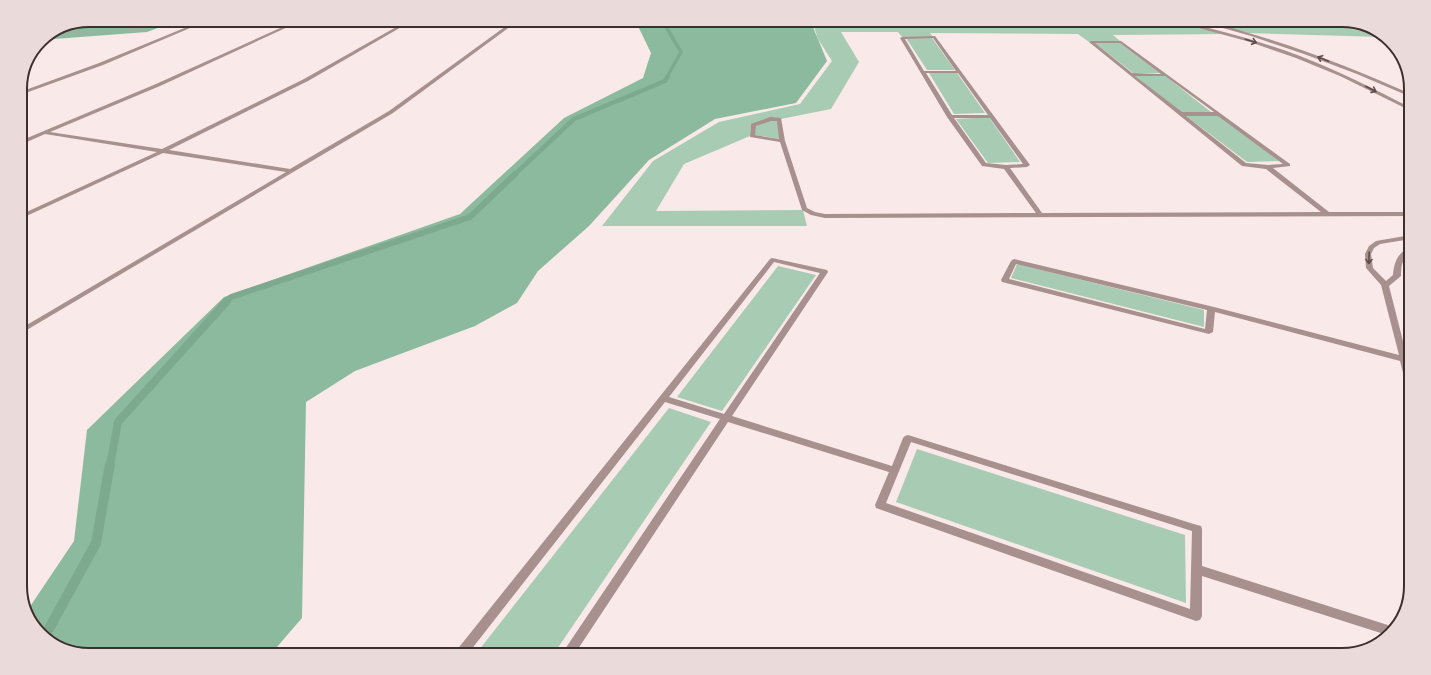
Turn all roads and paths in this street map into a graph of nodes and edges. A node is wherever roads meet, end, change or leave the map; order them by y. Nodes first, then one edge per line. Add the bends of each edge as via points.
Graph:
1 (191, 27) edge
2 (286, 27) edge
3 (399, 27) edge
4 (508, 27) edge
5 (1202, 27) edge
6 (1224, 27) edge
7 (1236, 30) junction
8 (1219, 31) junction
9 (62, 33) edge
10 (173, 35) junction
11 (924, 72) junction
12 (959, 72) junction
13 (1130, 74) junction
14 (1165, 74) junction
15 (27, 91) edge
16 (1404, 93) edge
17 (1404, 106) edge
18 (1181, 114) junction
19 (1219, 114) junction
20 (991, 116) junction
21 (950, 117) junction
22 (46, 133) junction
23 (27, 140) edge
24 (782, 141) junction
25 (163, 151) junction
26 (1006, 167) junction
27 (1268, 167) junction
28 (291, 172) junction
29 (27, 214) edge
30 (1404, 214) edge
31 (1328, 215) junction
32 (1041, 216) junction
33 (1404, 238) edge
34 (1404, 253) edge
35 (1385, 285) junction
36 (1211, 309) junction
37 (27, 328) edge
38 (1404, 350) edge
39 (1404, 359) edge
40 (663, 398) junction
41 (726, 419) junction
42 (894, 470) junction
43 (1196, 569) junction
44 (1386, 630) edge
45 (466, 648) edge
46 (572, 648) edge

1 - 10 street
2 - 22 street
3 - 25 street via 306,80
4 - 28 street via 391,112
5 - 8 street
6 - 7 street
7 - 8 street
16 -> 7 street via 1311,54
8 -> 17 street via 1297,56 1347,77
9 - 10 path via 161,30
10 - 15 street
11 - 12 street
11 - 12 street via 902,38 934,37
11 - 21 street
12 - 20 street
13 - 14 street
13 - 14 street via 1091,42 1121,42
13 - 18 street
14 - 19 street
18 - 19 street
18 - 27 street via 1244,165
19 - 27 street via 1288,165
20 - 21 street
20 - 26 street via 1027,165
21 - 26 street via 984,165
22 - 23 street
22 - 25 street
24 - 24 street via 779,119 770,119 753,125 752,136
24 - 32 street via 804,209 813,214
25 - 28 street
25 - 29 street
26 - 32 street
27 - 31 street
28 - 37 street
30 - 31 street
31 - 32 street
33 -> 35 street via 1378,242 1371,247 1368,254 1370,268
34 - 35 street via 1397,264 1396,276
35 - 38 street
36 - 36 street via 1014,261 1005,280 1210,332
36 - 39 street
40 - 41 street
40 - 41 street via 772,260 824,272
40 - 45 street
41 - 42 street
41 - 46 street
42 - 43 street via 908,438 1197,529
42 - 43 street via 880,506 1196,616
43 - 44 street

